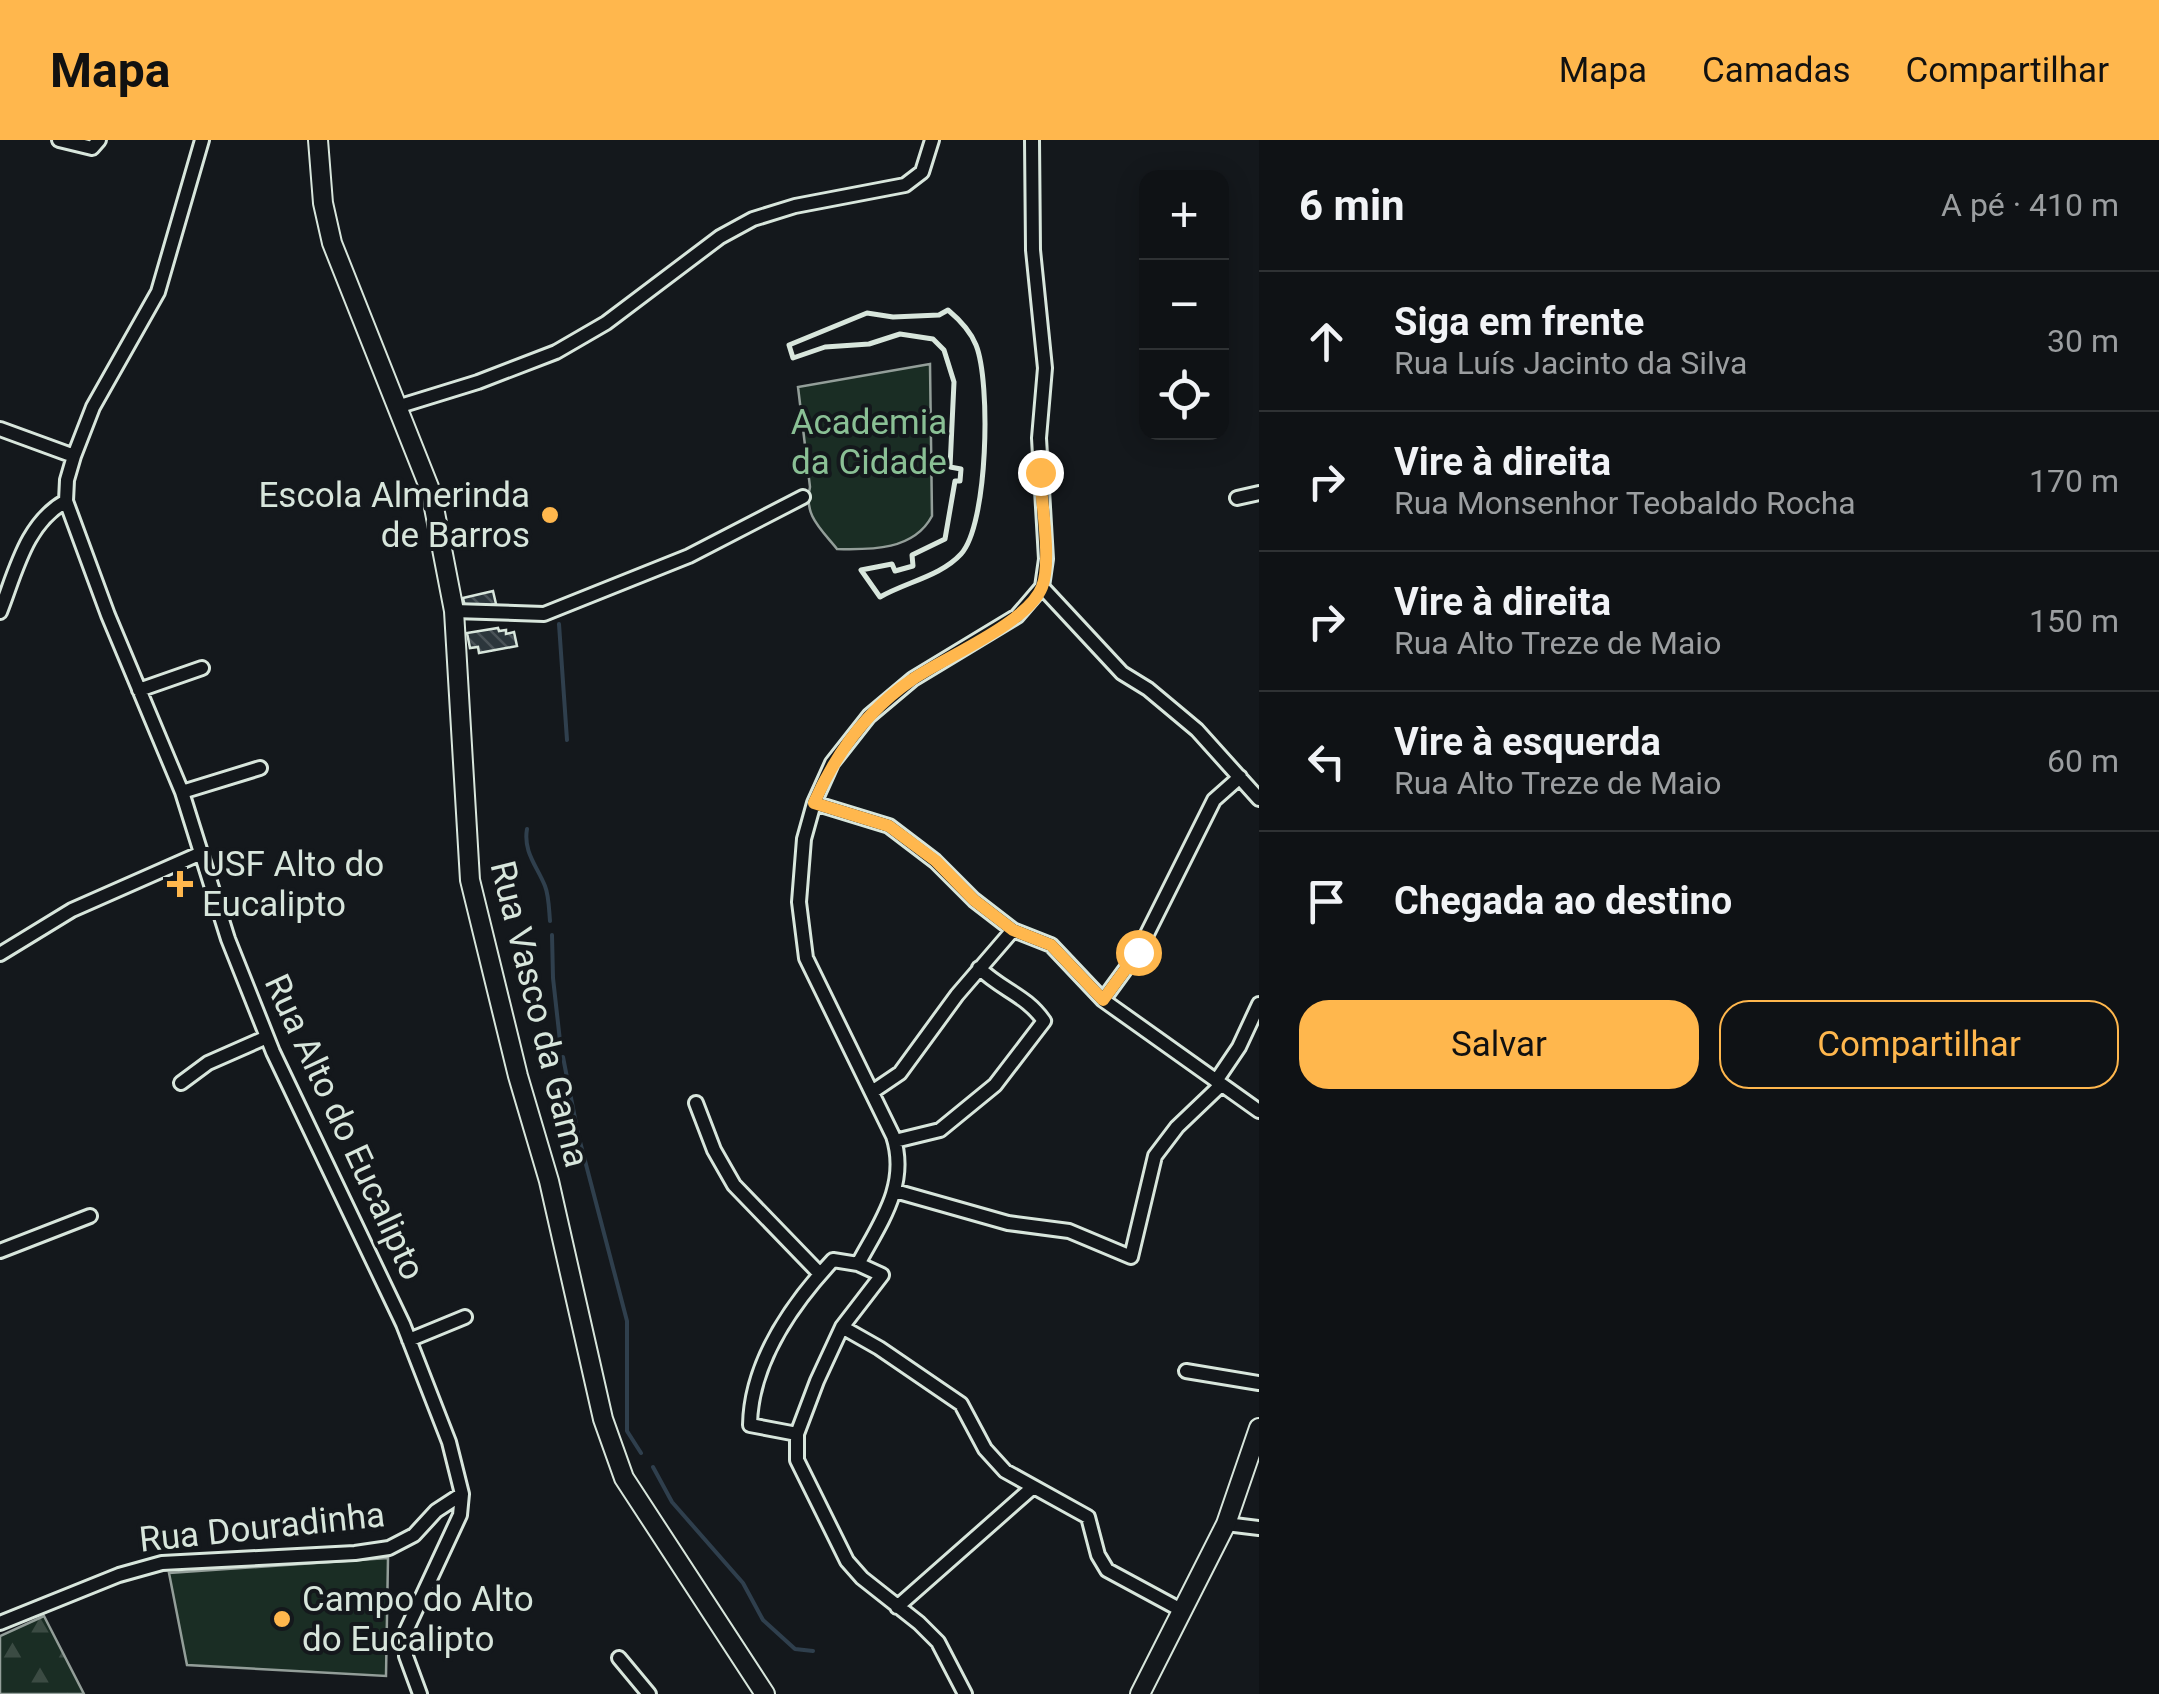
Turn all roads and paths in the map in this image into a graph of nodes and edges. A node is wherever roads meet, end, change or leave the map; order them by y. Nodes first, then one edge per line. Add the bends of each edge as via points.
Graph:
1 (59, 140) edge
2 (98, 140) edge
3 (202, 140) edge
4 (318, 140) edge
5 (932, 140) edge
6 (1032, 140) edge
7 (398, 407) junction
8 (0, 429) edge
9 (74, 456) junction
10 (1259, 493) edge
11 (803, 497) dead end
12 (1237, 498) dead end
13 (66, 501) junction
14 (1042, 587) junction
15 (454, 611) junction
16 (0, 612) edge
17 (202, 668) dead end
18 (139, 690) junction
19 (260, 768) dead end
20 (1240, 778) junction
21 (182, 792) junction
22 (1259, 799) edge
23 (814, 803) junction
24 (199, 854) junction
25 (1013, 930) junction
26 (0, 954) edge
27 (979, 968) junction
28 (1103, 1000) junction
29 (1259, 1004) edge
30 (267, 1038) junction
31 (181, 1083) dead end
32 (1218, 1083) junction
33 (872, 1092) junction
34 (696, 1103) dead end
35 (1259, 1112) edge
36 (894, 1141) junction
37 (896, 1190) junction
38 (90, 1216) dead end
39 (0, 1251) edge
40 (858, 1264) junction
41 (820, 1274) junction
42 (465, 1317) dead end
43 (842, 1327) junction
44 (409, 1340) junction
45 (1186, 1371) dead end
46 (1259, 1383) edge
47 (1259, 1428) edge
48 (797, 1434) junction
49 (1032, 1488) junction
50 (462, 1494) junction
51 (1226, 1524) junction
52 (1259, 1528) edge
53 (898, 1607) junction
54 (1181, 1610) junction
55 (0, 1623) edge
56 (619, 1658) dead end
57 (420, 1694) edge
58 (649, 1694) edge
59 (765, 1694) edge
60 (965, 1694) edge
61 (1140, 1694) edge

1 - 2 street via 92,148
3 - 9 street via 158,292 104,384
4 - 7 main road, Rua Vasco da Gama via 332,243
5 - 7 street via 922,172 906,185 753,219 567,347
6 - 14 street via 1033,250 1045,368 1038,438
7 - 15 main road, Rua Vasco da Gama via 431,492
8 - 9 street
9 - 13 street
10 - 12 street
11 - 15 street via 689,556 544,614
13 - 16 street via 49,510 30,536
13 - 18 street, Rua Alto do Eucalipto
14 - 20 street via 1122,673 1197,730
14 - 23 street via 1016,616 913,679 869,716 832,763
15 - 59 main road, Rua Vasco da Gama via 470,880 603,1419 624,1478
17 - 18 street
18 - 21 street, Rua Alto do Eucalipto
19 - 21 street
20 - 22 street
20 - 28 street via 1214,800 1138,952
21 - 24 street, Rua Alto do Eucalipto
23 - 25 street via 889,826
23 - 33 street via 801,861 806,958
24 - 26 street via 72,910
24 - 30 street, Rua Alto do Eucalipto
25 - 27 street
25 - 28 street via 1051,945
27 - 33 street via 900,1072
27 - 36 street via 1000,988 1031,1002 1044,1021 995,1085 940,1130
28 - 32 street
29 - 32 street
30 - 31 street via 208,1063
30 - 44 street, Rua Alto do Eucalipto
32 - 35 street
32 - 37 street via 1155,1156 1131,1257 1069,1231 1008,1223
33 - 36 street
34 - 41 street via 734,1184
36 - 37 street
37 - 40 street
38 - 39 street
40 - 41 street via 833,1260
40 - 43 street via 882,1275
41 - 48 street via 768,1348 750,1414 750,1425
42 - 44 street
43 - 48 street
43 - 49 street via 961,1404 995,1462
44 - 50 street, Rua Alto do Eucalipto
45 - 46 street
47 - 51 main road
48 - 53 street via 797,1460 847,1561
49 - 53 street
49 - 54 street via 1088,1517 1107,1570
50 - 55 street, Rua Douradinha via 389,1548 162,1563
50 - 57 street via 460,1515 406,1631 406,1656
51 - 52 street
51 - 54 main road
53 - 60 street via 938,1642
54 - 61 main road
56 - 58 street

